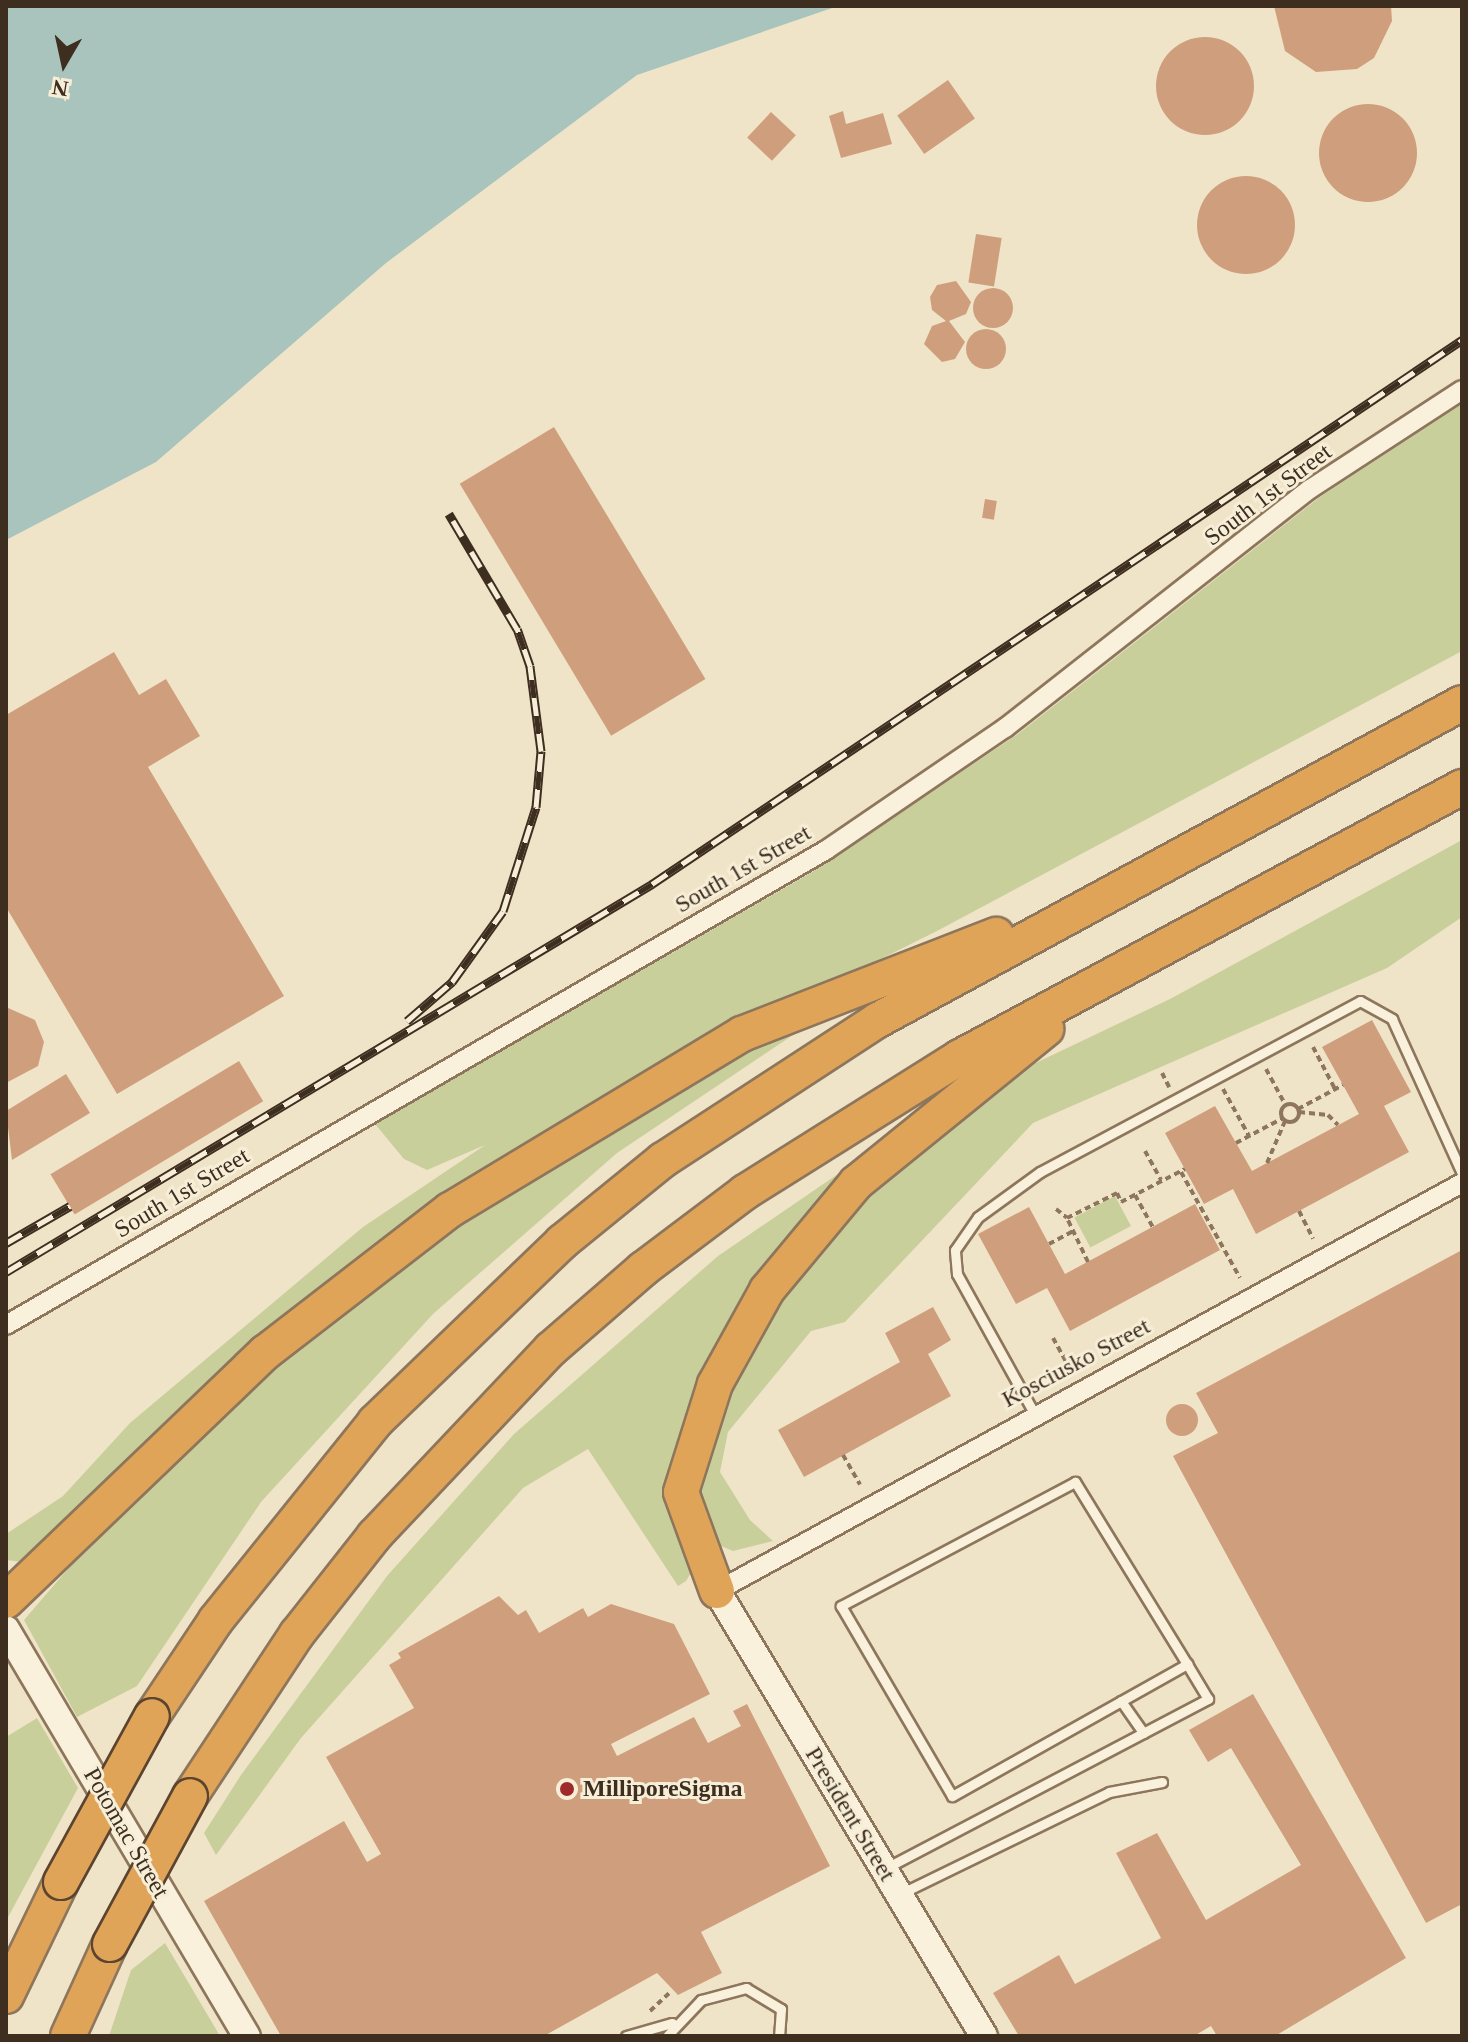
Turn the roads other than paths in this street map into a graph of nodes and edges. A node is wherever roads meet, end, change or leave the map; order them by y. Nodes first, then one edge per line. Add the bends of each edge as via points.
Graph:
1 (1462, 390) edge
2 (1462, 703) edge
3 (1462, 787) edge
4 (1105, 895) junction
5 (1114, 975) junction
6 (1462, 1173) edge
7 (1462, 1183) edge
8 (6, 1325) edge
9 (1034, 1413) junction
10 (717, 1591) junction
11 (6, 1601) edge
12 (6, 1629) edge
13 (1187, 1664) junction
14 (1121, 1701) junction
15 (1143, 1733) junction
16 (1162, 1782) dead end
17 (883, 1869) junction
18 (899, 1895) junction
19 (6, 1996) edge
20 (672, 2023) junction
21 (68, 2036) edge
22 (247, 2036) edge
23 (626, 2036) edge
24 (667, 2036) edge
25 (779, 2036) edge
26 (984, 2036) edge

1 - 8 street, South 1st Street via 1310,489 1017,719 826,850
2 - 4 highway
3 - 5 highway
4 - 11 highway via 768,1022 524,1162 371,1268 266,1352
4 - 19 highway, bridge via 769,1085 562,1242 375,1422 262,1559 152,1716
5 - 10 highway via 856,1183 774,1278 715,1384 681,1492
5 - 21 highway, bridge via 935,1072 745,1192 551,1349 374,1536 297,1634 190,1796 110,1944
6 - 9 lane via 1392,1019 1378,1005 1341,1007 1260,1056 1040,1172 978,1217 955,1250 957,1274
7 - 9 street, Kosciusko Street
9 - 10 street, Kosciusko Street
10 - 17 street, President Street
12 - 22 street, Potomac Street
13 - 14 lane
13 - 14 lane via 1075,1482 841,1606 952,1796
13 - 15 lane via 1208,1699
14 - 15 lane
15 - 17 lane
16 - 18 lane via 1109,1792
17 - 18 street, President Street
18 - 26 street, President Street
20 - 23 lane
20 - 24 lane
20 - 25 lane via 701,2000 746,1988 781,2009

